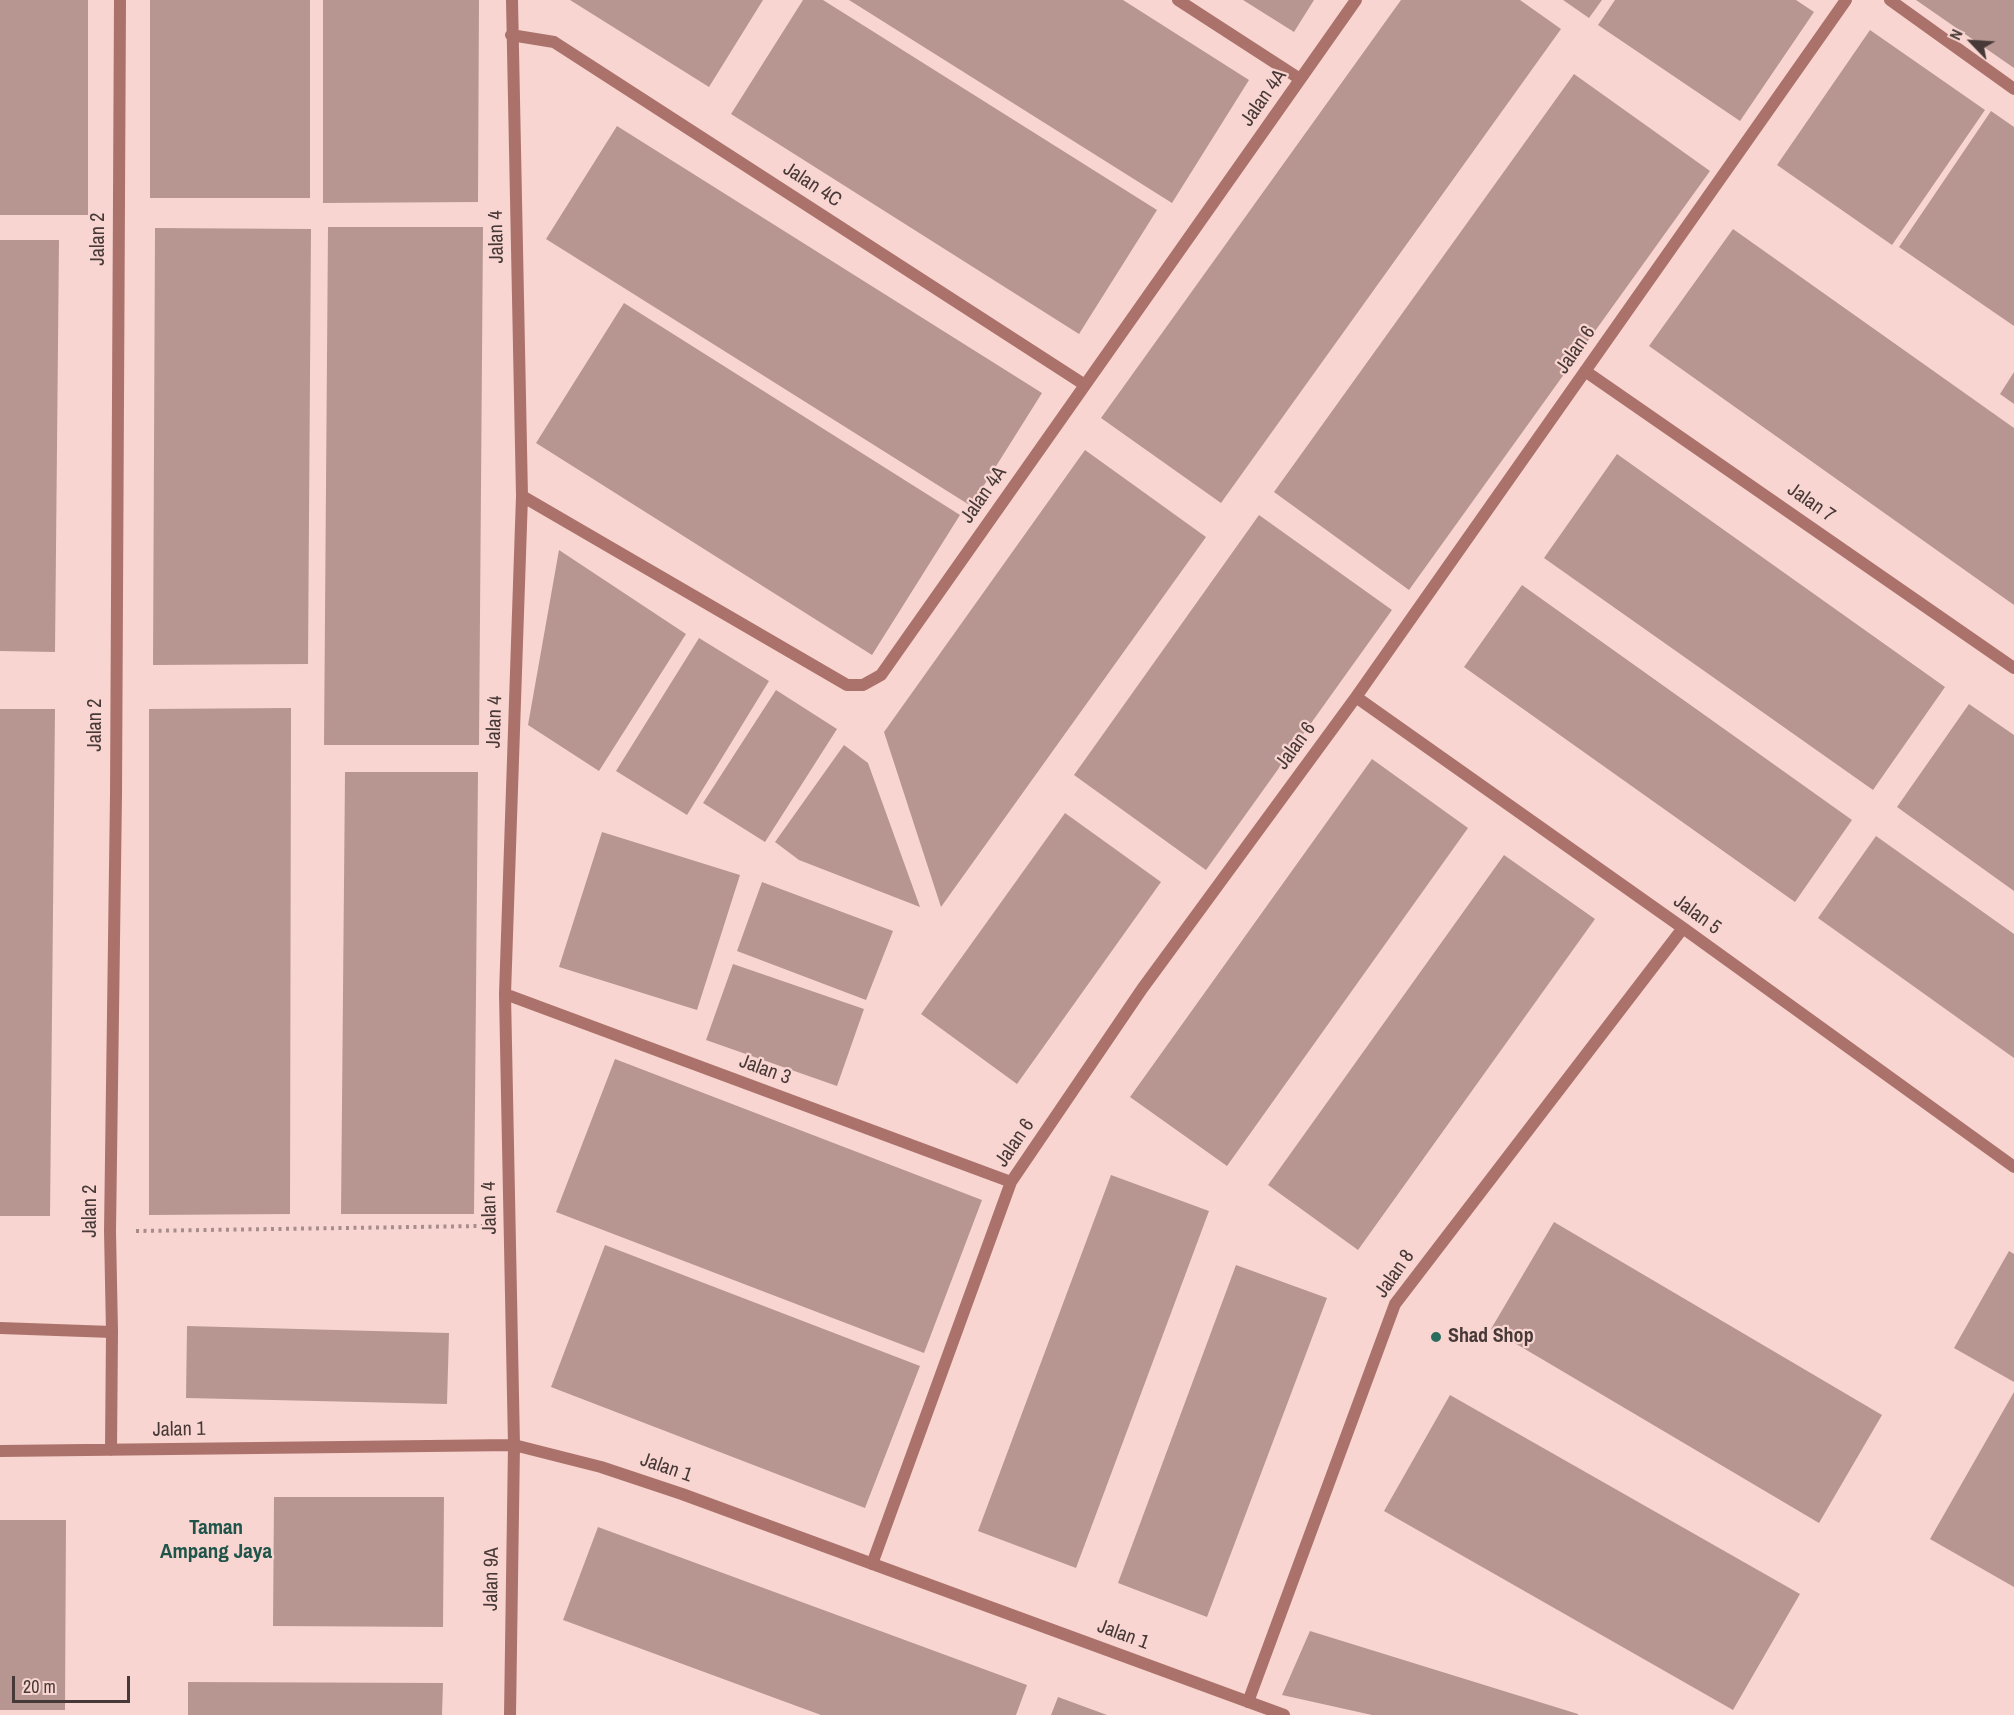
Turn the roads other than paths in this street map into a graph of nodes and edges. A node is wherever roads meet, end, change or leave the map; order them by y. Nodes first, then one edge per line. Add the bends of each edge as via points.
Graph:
1 (120, 0) edge
2 (512, 0) edge
3 (1178, 0) edge
4 (1356, 0) edge
5 (1846, 0) edge
6 (1890, 0) edge
7 (512, 35) junction
8 (1300, 80) junction
9 (2014, 89) edge
10 (1585, 371) junction
11 (1086, 385) junction
12 (522, 496) junction
13 (2014, 668) edge
14 (1356, 697) junction
15 (1683, 928) junction
16 (504, 994) junction
17 (2014, 1167) edge
18 (1011, 1182) junction
19 (0, 1328) edge
20 (112, 1332) junction
21 (514, 1444) junction
22 (111, 1450) junction
23 (0, 1451) edge
24 (872, 1564) junction
25 (1248, 1702) junction
26 (510, 1715) edge
27 (1284, 1715) edge

1 - 20 street, Jalan 2
2 - 7 street, Jalan 4
3 - 8 street
4 - 8 street, Jalan 4A
5 - 10 street, Jalan 6
6 - 9 street
7 - 11 street, Jalan 4C via 554,42
7 - 12 street, Jalan 4
8 - 11 street, Jalan 4A
10 - 13 street, Jalan 7
10 - 14 street, Jalan 6
11 - 12 street, Jalan 4A via 881,675 863,685 847,686
12 - 16 street, Jalan 4
14 - 15 street, Jalan 5
14 - 18 street, Jalan 6 via 1142,989
15 - 17 street, Jalan 5
15 - 25 street, Jalan 8 via 1395,1304
16 - 18 street, Jalan 3
16 - 21 street, Jalan 4
18 - 24 street, Jalan 6
19 - 20 street
20 - 22 street, Jalan 2
21 - 22 street, Jalan 1
21 - 24 street, Jalan 1 via 600,1467
21 - 26 street, Jalan 9A
22 - 23 street, Jalan 1
24 - 25 street, Jalan 1
25 - 27 street, Jalan 1

